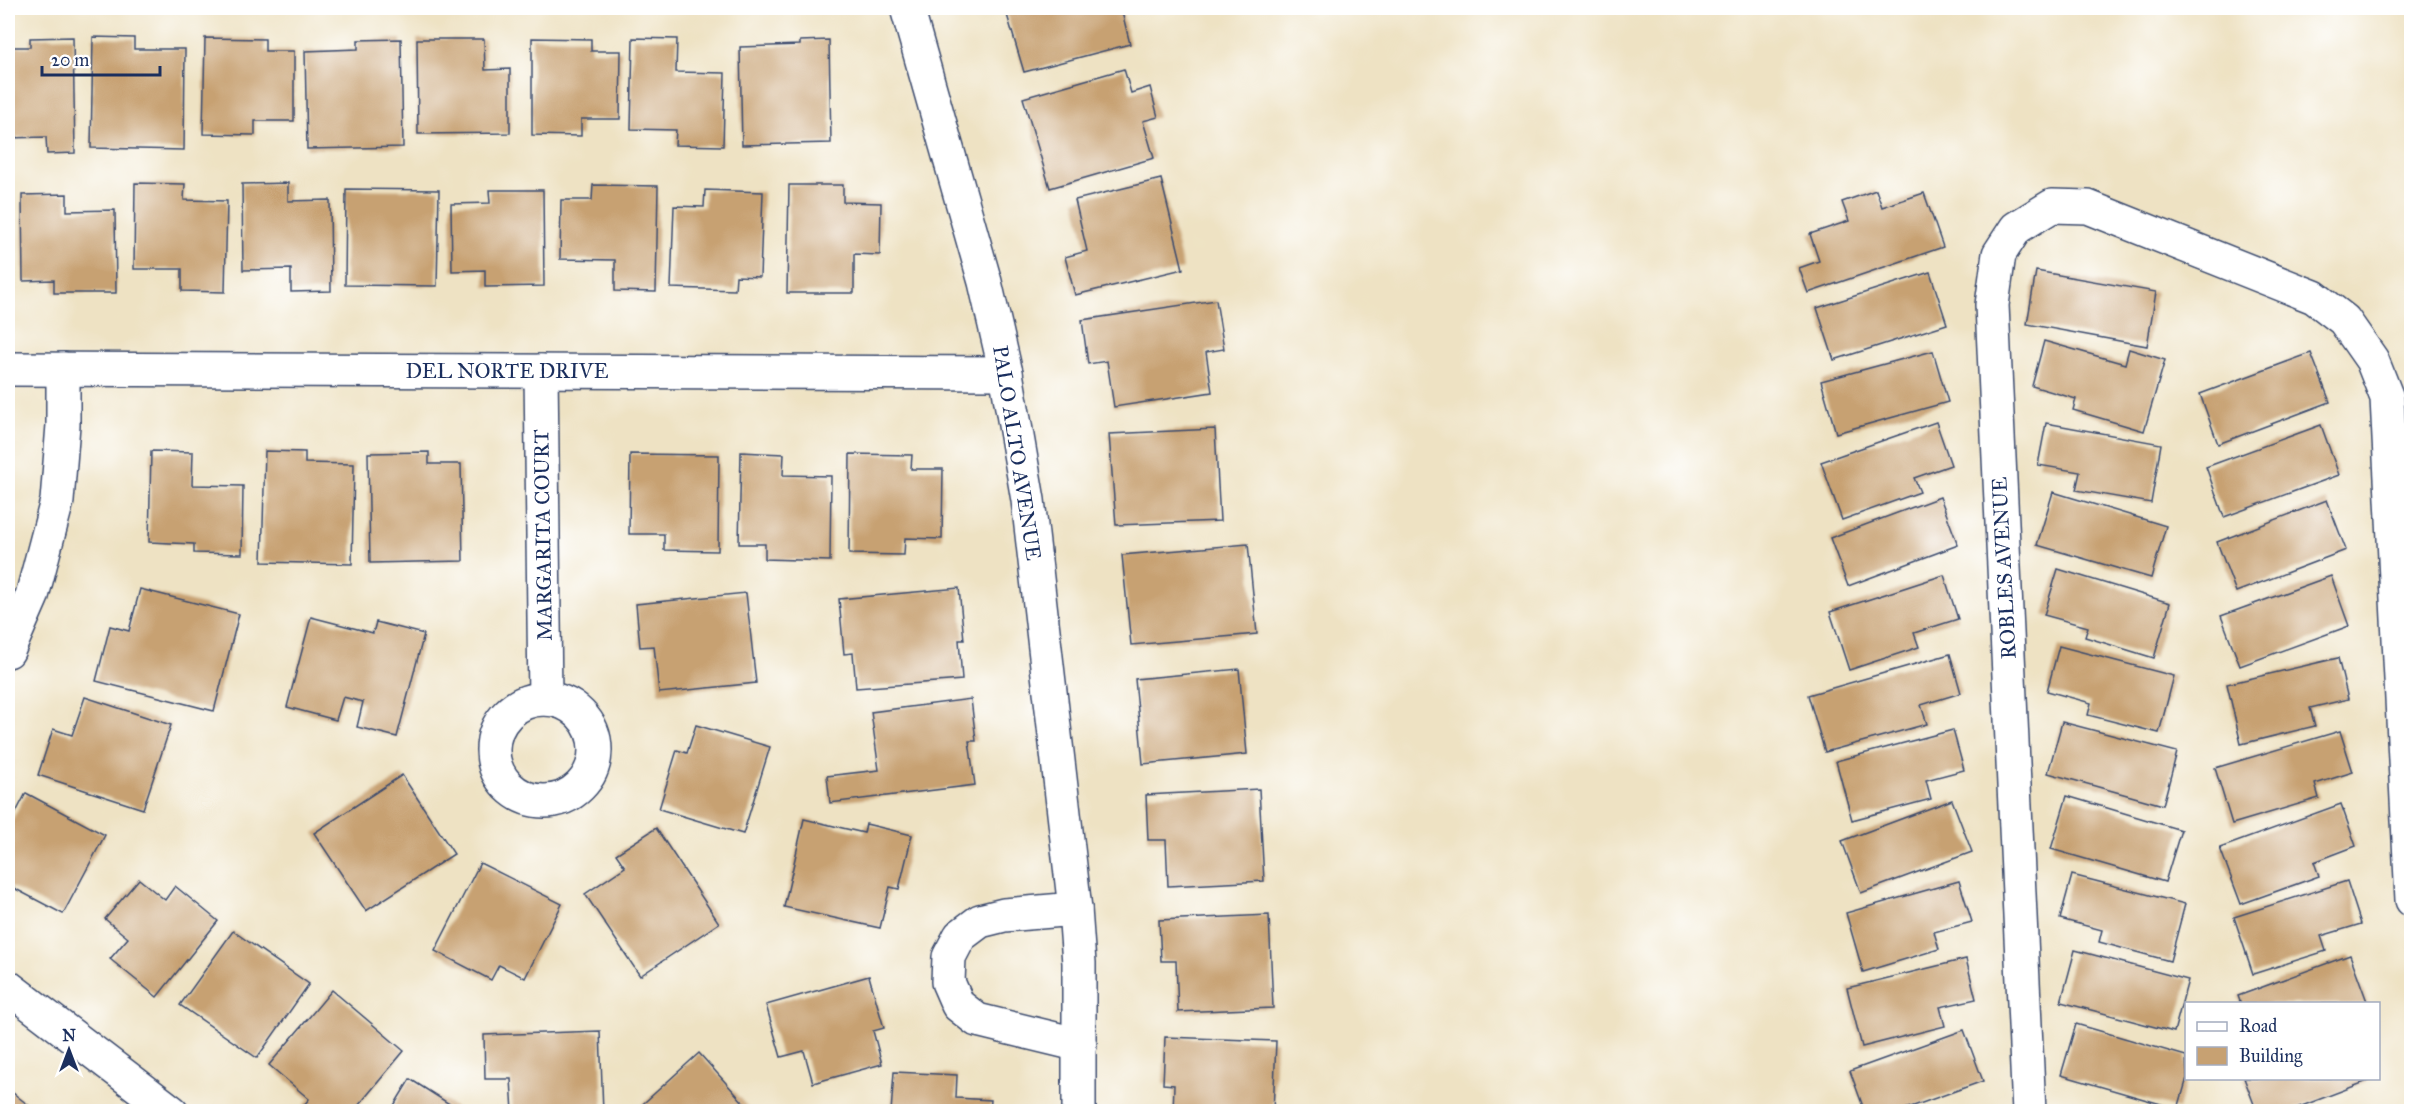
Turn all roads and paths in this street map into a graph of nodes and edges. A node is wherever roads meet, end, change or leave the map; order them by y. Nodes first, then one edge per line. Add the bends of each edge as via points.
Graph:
1 (907, 8) edge
2 (8, 369) edge
3 (63, 369) junction
4 (541, 371) junction
5 (1006, 373) junction
6 (8, 651) edge
7 (545, 699) dead end
8 (2412, 900) edge
9 (1075, 909) junction
10 (8, 987) edge
11 (1080, 1045) junction
12 (172, 1112) edge
13 (1079, 1112) edge
14 (2029, 1112) edge

1 - 5 street, PALO ALTO AVENUE via 985,282
2 - 3 street, DEL NORTE DRIVE
3 - 4 street, DEL NORTE DRIVE
3 - 6 street via 57,501 32,596
4 - 5 street, DEL NORTE DRIVE
4 - 7 street, MARGARITA COURT
5 - 9 street, PALO ALTO AVENUE via 1028,500
8 - 14 street, ROBLES AVENUE via 2387,398 2372,360 2344,320 2314,297 2088,207 2052,206 2016,228 1999,254 1992,305
9 - 11 street, PALO ALTO AVENUE
9 - 11 street via 980,921 960,936 949,957 948,982 958,1005 978,1020
10 - 12 street
11 - 13 street, PALO ALTO AVENUE

